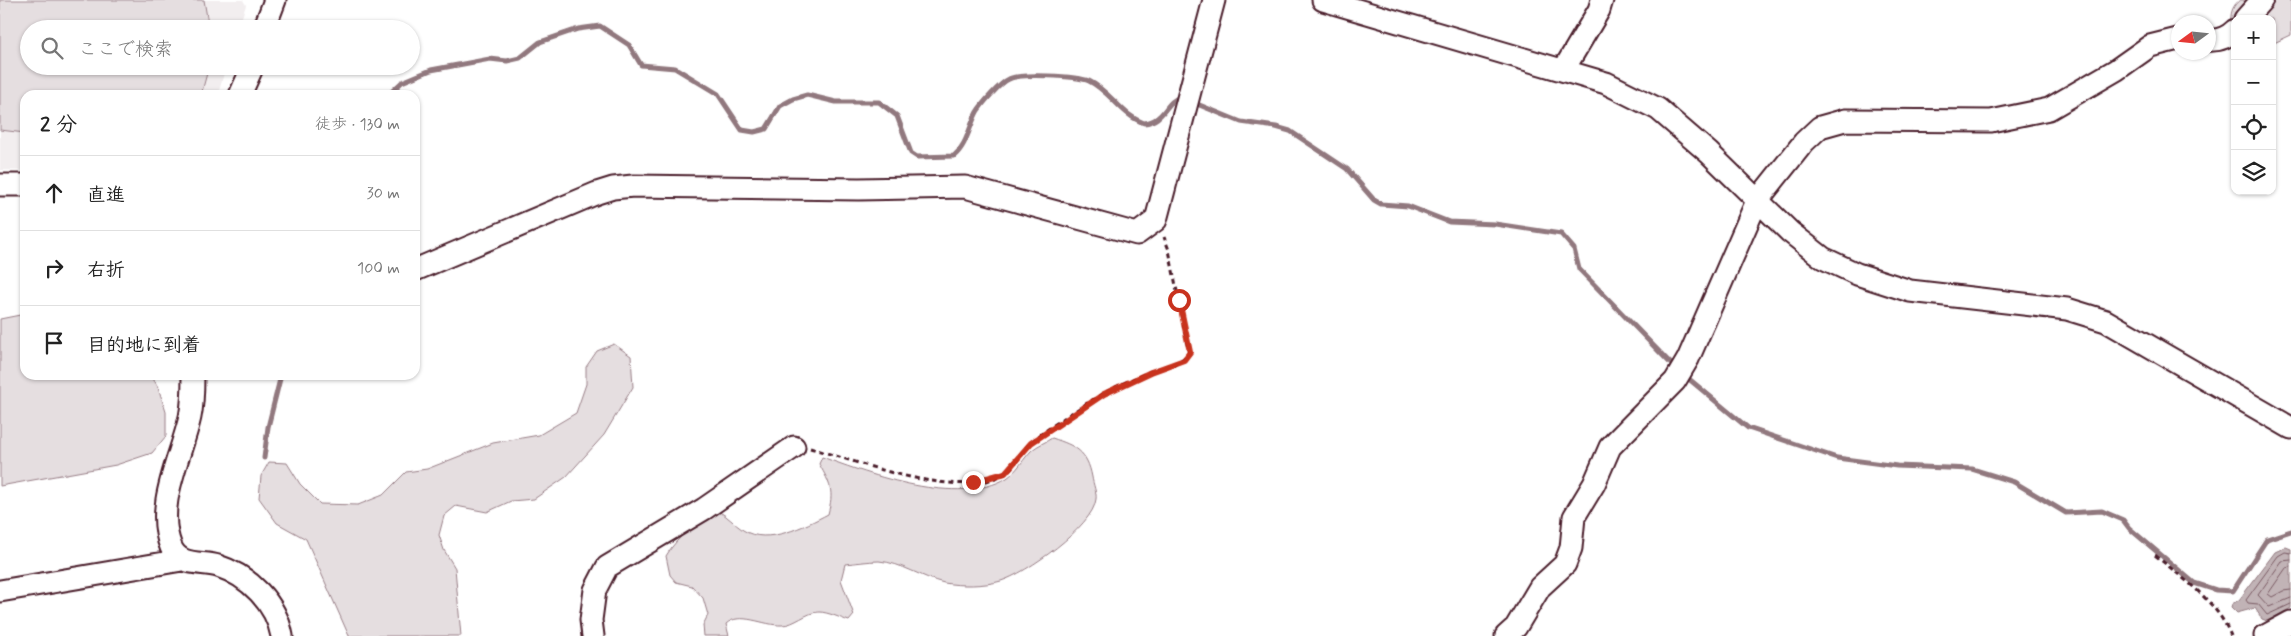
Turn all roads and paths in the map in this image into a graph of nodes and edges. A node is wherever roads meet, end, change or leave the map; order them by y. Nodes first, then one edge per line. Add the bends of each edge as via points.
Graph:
1 (275, 0) edge
2 (1214, 0) edge
3 (1323, 0) edge
4 (1602, 0) edge
5 (2262, 0) edge
6 (2249, 15) edge
7 (267, 20) edge
8 (2231, 34) edge
9 (2171, 41) edge
10 (2216, 41) edge
11 (1564, 69) junction
12 (249, 75) edge
13 (242, 90) edge
14 (20, 184) edge
15 (0, 185) edge
16 (1757, 201) junction
17 (1156, 220) junction
18 (420, 268) edge
19 (193, 380) edge
20 (2291, 428) edge
21 (794, 447) joint
22 (2155, 555) dead end
23 (182, 560) junction
24 (0, 590) edge
25 (2291, 622) edge
26 (282, 636) edge
27 (593, 636) edge
28 (1506, 636) edge
29 (2231, 636) edge
30 (2265, 636) edge

1 - 7 street
2 - 17 street
3 - 11 street
4 - 11 street
5 - 6 street
8 - 10 street
9 - 16 street via 2150,46 2049,109 1991,121 1845,120 1820,127
11 - 16 street via 1606,83 1658,109
12 - 13 street
14 - 15 street
16 - 20 street via 1823,258 1857,274 1910,291 2067,309 2106,321
16 - 28 street via 1675,382 1610,447 1594,484 1574,517 1571,548 1565,564 1540,587 1516,627
17 - 18 street via 1136,234 965,187 633,186 597,193
17 - 21 path via 1169,250 1190,352 1184,360 1104,394 1031,443 1005,473 973,482 938,482 897,474 810,448
19 - 23 street via 190,416 169,488 167,509 171,548
21 - 27 street via 704,509 607,567 595,590
22 - 29 path via 2214,605
23 - 24 street
23 - 26 street via 216,566 257,588 276,618
25 - 30 street

